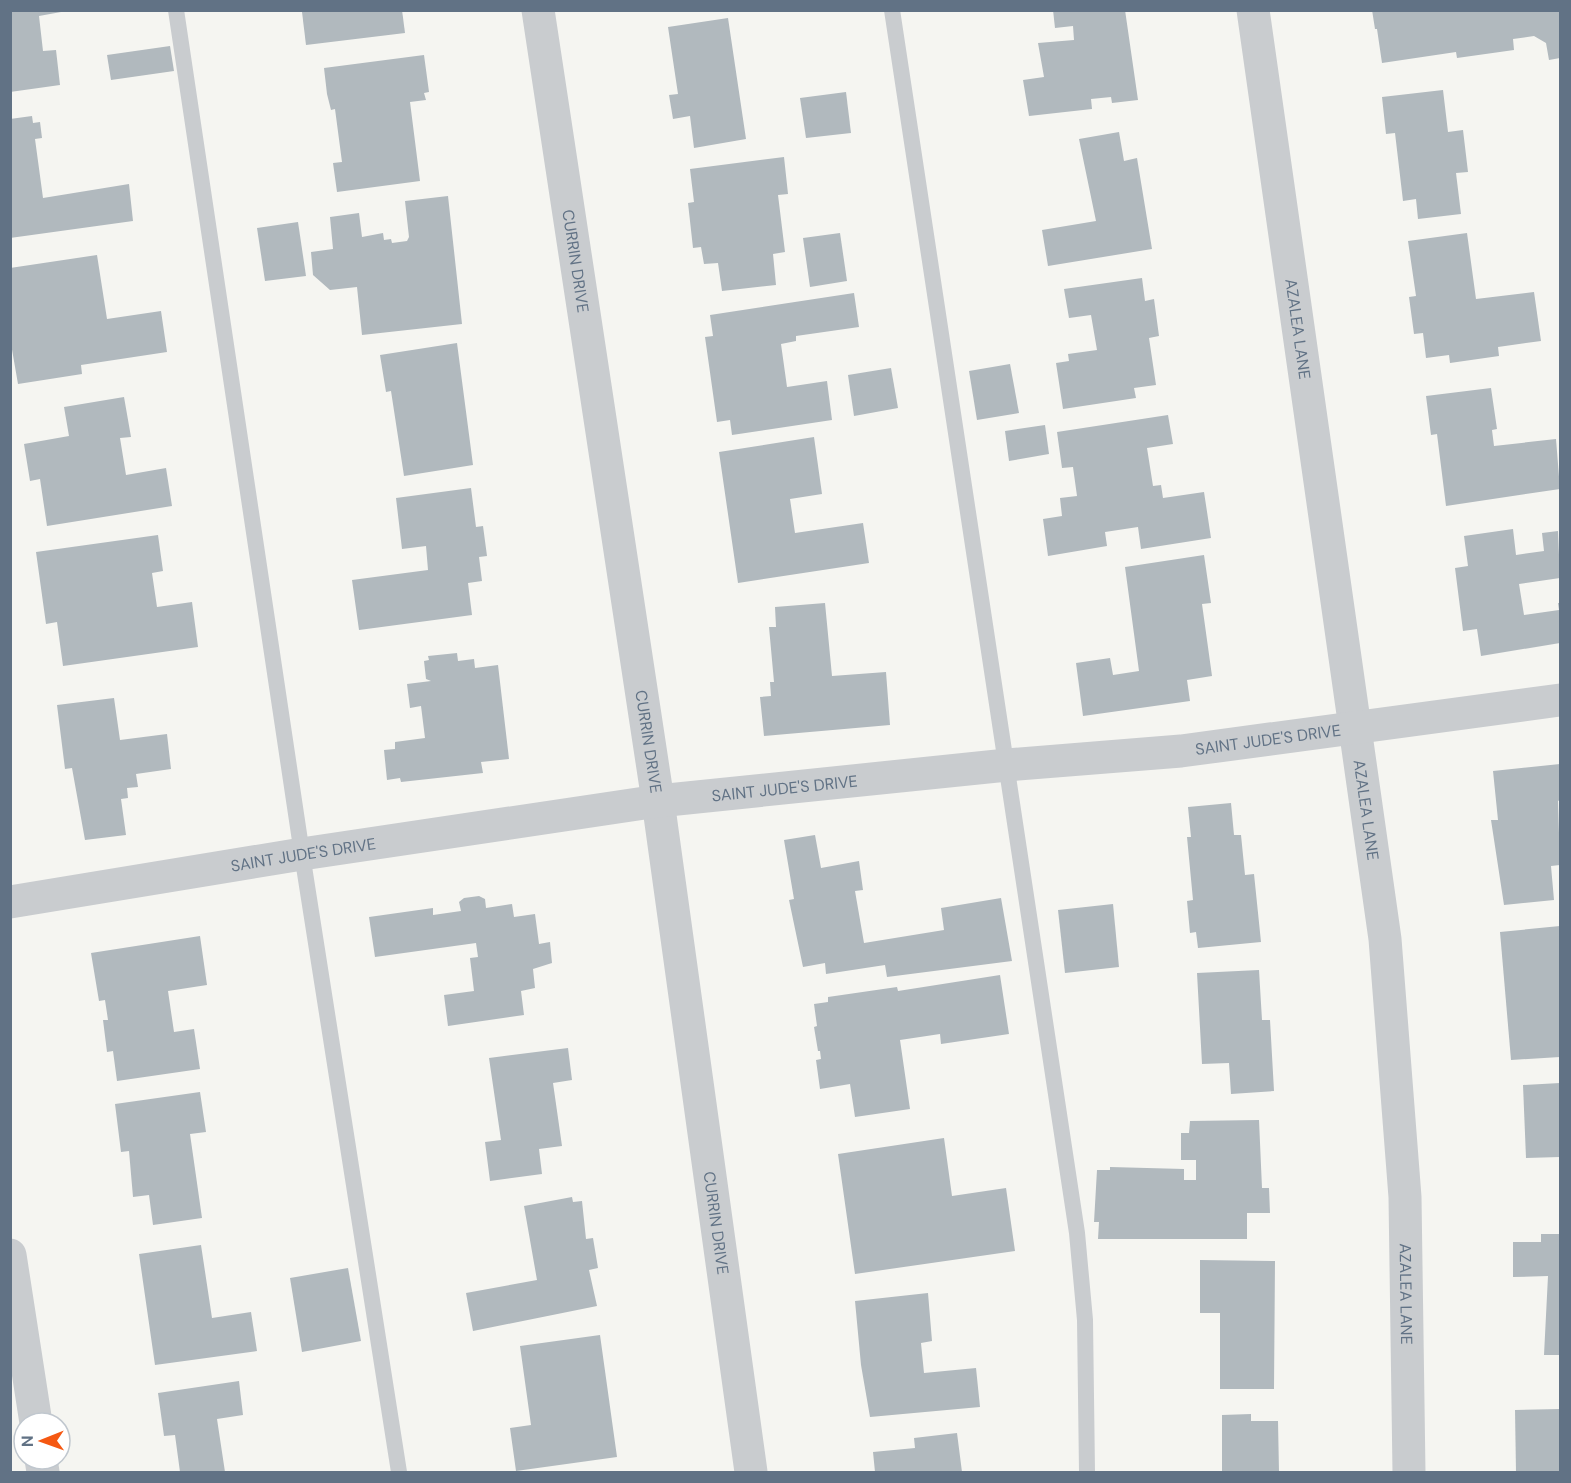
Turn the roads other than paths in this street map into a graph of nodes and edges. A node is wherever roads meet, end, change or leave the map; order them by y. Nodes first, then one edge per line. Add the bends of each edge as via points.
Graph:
1 (176, 10) edge
2 (537, 10) edge
3 (892, 10) edge
4 (1253, 10) edge
5 (1560, 700) edge
6 (1355, 728) junction
7 (1007, 765) junction
8 (658, 801) junction
9 (302, 854) junction
10 (10, 902) edge
11 (10, 1255) edge
12 (34, 1411) edge
13 (399, 1473) edge
14 (751, 1473) edge
15 (1087, 1473) edge
16 (1409, 1473) edge

1 - 9 lane
2 - 8 street, CURRIN DRIVE
3 - 7 lane
4 - 6 street, AZALEA LANE
5 - 6 street, SAINT JUDE'S DRIVE
6 - 7 street, SAINT JUDE'S DRIVE via 1180,751
6 - 16 street, AZALEA LANE via 1385,939 1405,1197
7 - 8 street, SAINT JUDE'S DRIVE
7 - 15 lane via 1077,1233 1086,1320
8 - 9 street, SAINT JUDE'S DRIVE
8 - 14 street, CURRIN DRIVE
9 - 10 street, SAINT JUDE'S DRIVE
9 - 13 lane
11 - 12 street

